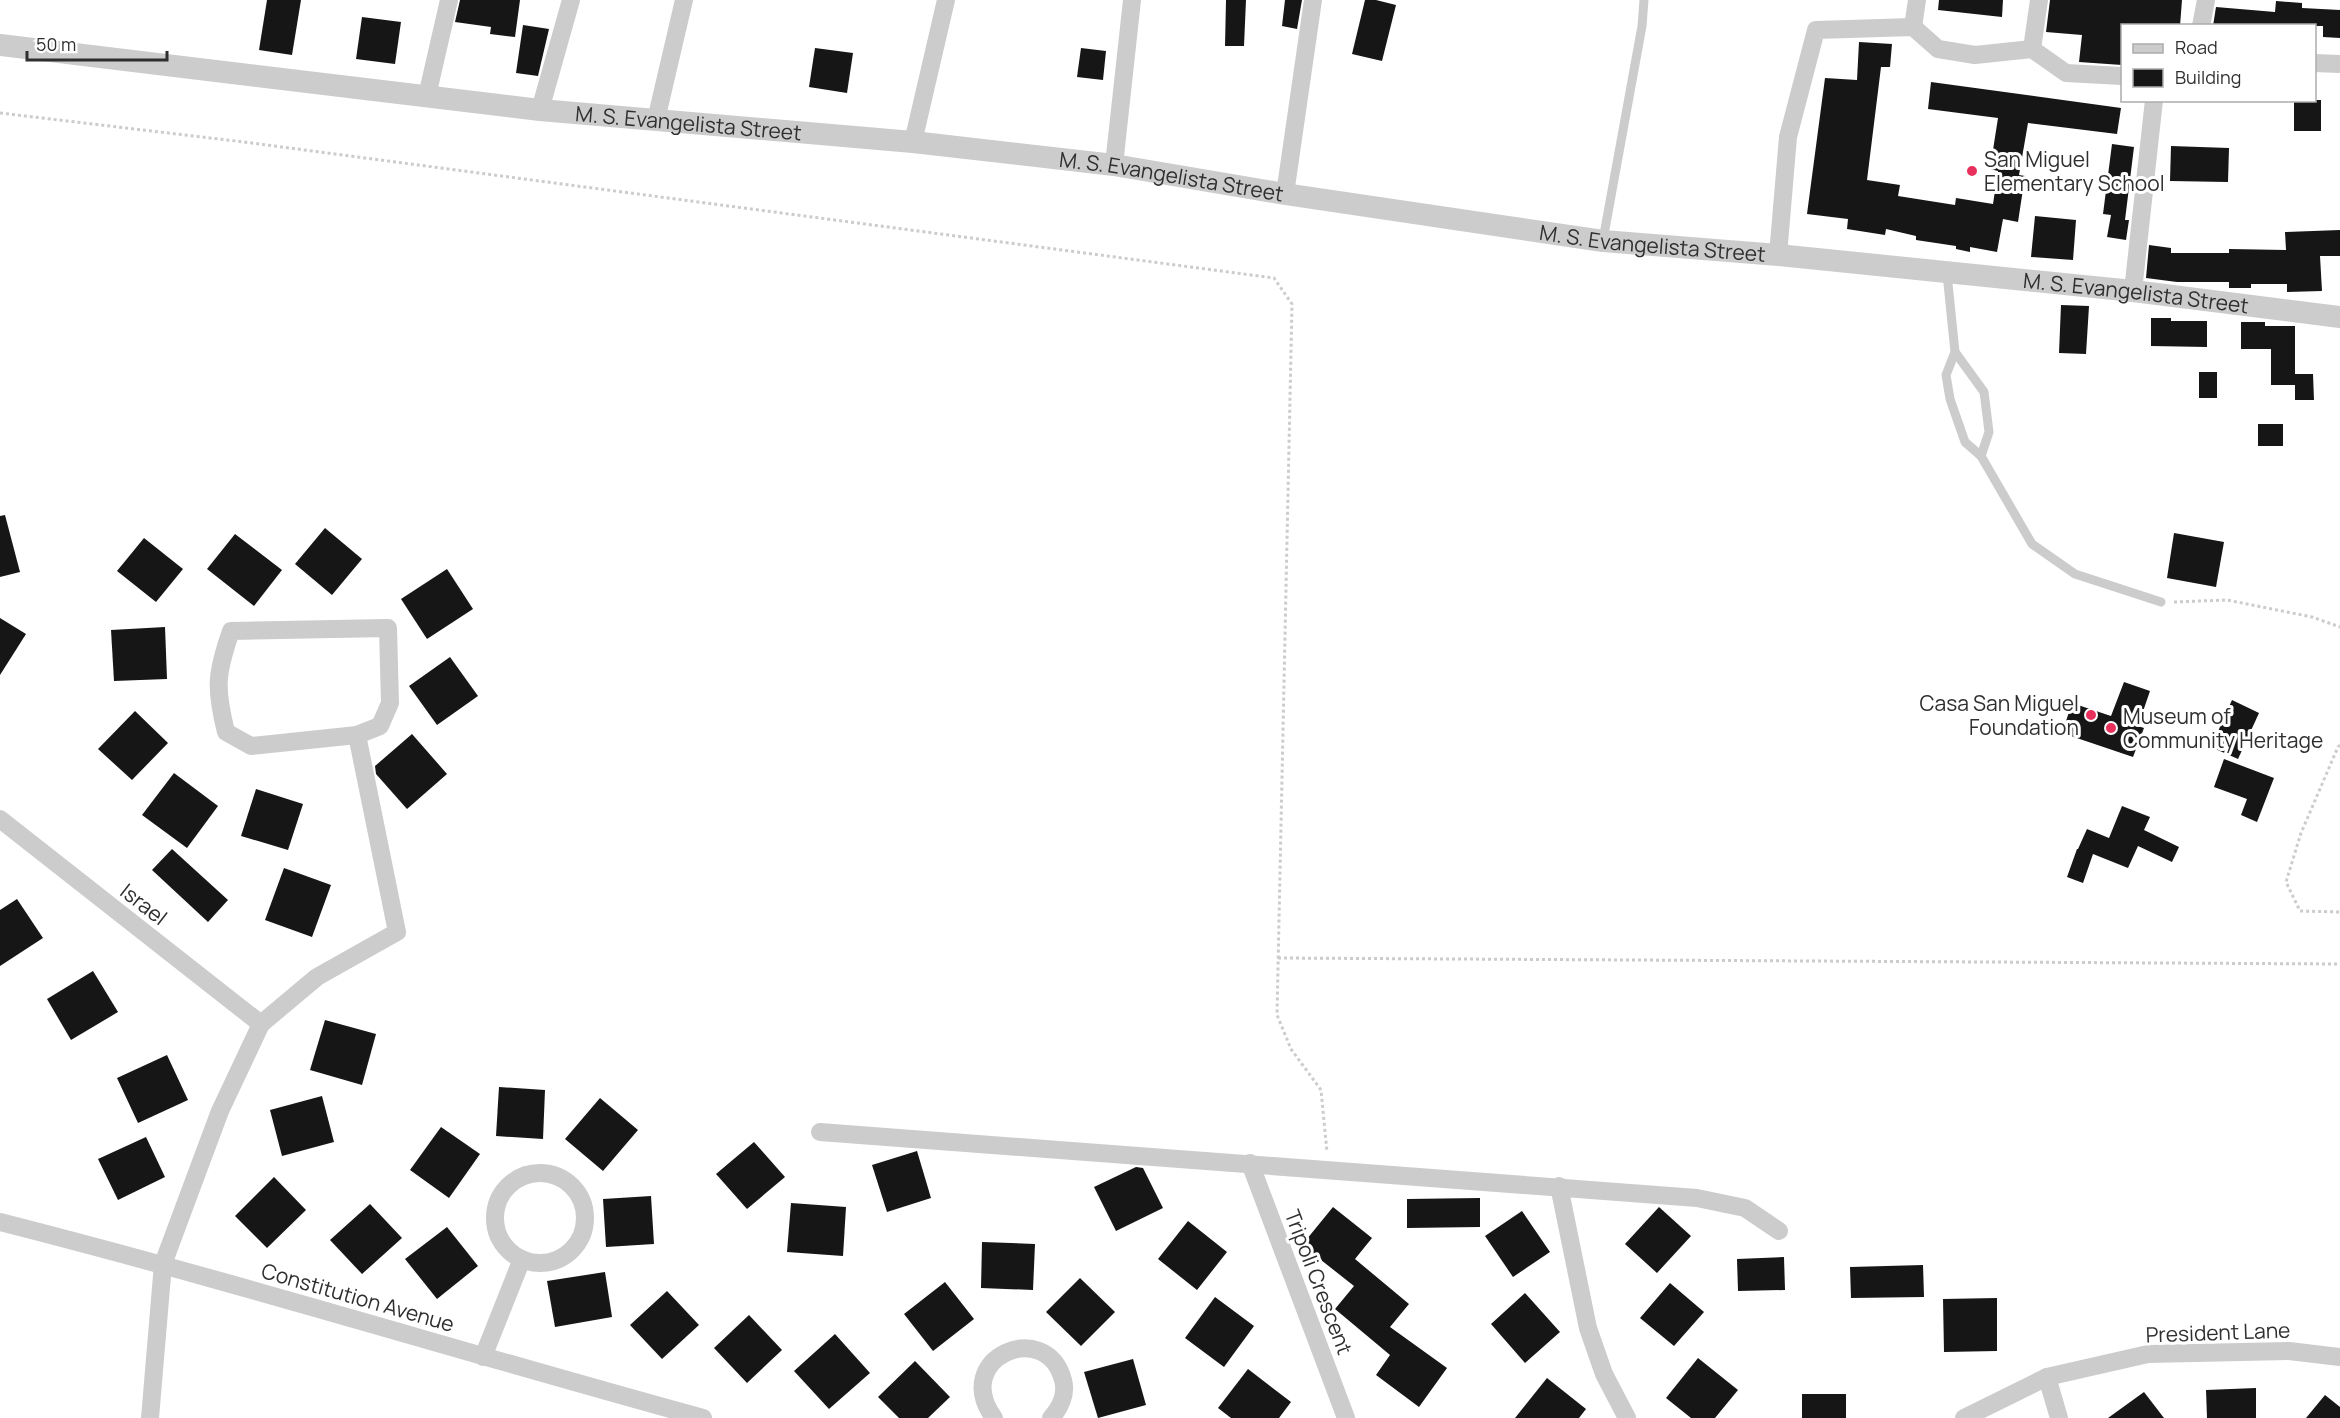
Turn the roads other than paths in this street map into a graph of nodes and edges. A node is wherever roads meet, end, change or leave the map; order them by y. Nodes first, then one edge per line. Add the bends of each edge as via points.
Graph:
1 (449, 0) edge
2 (571, 0) edge
3 (684, 0) edge
4 (946, 0) edge
5 (1132, 0) edge
6 (1313, 0) edge
7 (1644, 0) edge
8 (1917, 0) edge
9 (2039, 0) edge
10 (2206, 0) edge
11 (2201, 24) edge
12 (1913, 27) junction
13 (0, 45) edge
14 (2032, 49) junction
15 (2316, 63) edge
16 (2340, 64) edge
17 (2121, 76) edge
18 (427, 96) junction
19 (2154, 102) edge
20 (540, 110) junction
21 (656, 120) junction
22 (913, 142) junction
23 (1114, 165) junction
24 (1285, 194) junction
25 (1603, 241) junction
26 (1778, 255) junction
27 (1947, 274) junction
28 (2133, 291) junction
29 (2340, 318) edge
30 (1955, 352) junction
31 (1981, 456) junction
32 (2161, 602) road end
33 (357, 735) junction
34 (0, 819) edge
35 (261, 1024) junction
36 (820, 1132) dead end
37 (1250, 1163) junction
38 (1559, 1186) junction
39 (0, 1222) edge
40 (1779, 1231) dead end
41 (522, 1259) junction
42 (163, 1264) junction
43 (483, 1357) junction
44 (2340, 1357) edge
45 (2047, 1377) junction
46 (685, 1415) edge
47 (150, 1418) edge
48 (704, 1418) edge
49 (994, 1418) edge
50 (1051, 1418) edge
51 (1346, 1418) edge
52 (1627, 1418) edge
53 (1964, 1418) edge
54 (2059, 1418) edge

1 - 18 street
2 - 20 street
3 - 21 street
4 - 22 street
5 - 23 street
6 - 24 street
7 - 25 lane
8 - 12 street
9 - 14 street
10 - 11 street
12 - 14 street via 1938,49 1975,56
12 - 26 street via 1816,30 1788,137
13 - 18 street, M. S. Evangelista Street
14 - 17 street via 2066,73
15 - 16 street
18 - 20 street, M. S. Evangelista Street
19 - 28 street
20 - 21 street, M. S. Evangelista Street
21 - 22 street, M. S. Evangelista Street
22 - 23 street, M. S. Evangelista Street
23 - 24 street, M. S. Evangelista Street
24 - 25 street, M. S. Evangelista Street
25 - 26 street, M. S. Evangelista Street
26 - 27 street, M. S. Evangelista Street
27 - 28 street, M. S. Evangelista Street
27 - 30 lane
28 - 29 street, M. S. Evangelista Street
30 - 31 lane via 1984,392 1989,432
30 - 31 lane via 1947,375 1950,399 1965,442
31 - 32 lane via 2032,544 2075,574
33 - 33 street via 380,726 390,703 388,628 231,631 219,665 218,700 226,732 251,746
33 - 35 street via 397,932 317,977
34 - 35 street, Israel
35 - 42 street via 220,1111
36 - 37 street
37 - 38 street
37 - 51 street, Tripoli Crescent
38 - 40 street via 1697,1198 1745,1208
38 - 52 street via 1588,1328 1604,1374
39 - 42 street, Constitution Avenue
41 - 41 street via 499,1238 494,1223 499,1197 522,1176 537,1172 558,1176 572,1185 581,1199 585,1216 579,1240 572,1250 548,1262
41 - 43 street
42 - 43 street, Constitution Avenue
42 - 47 street
43 - 46 street, Constitution Avenue
44 - 45 street, President Lane via 2289,1351 2148,1354
45 - 53 street, President Lane
45 - 54 street
46 - 48 street, Constitution Avenue
49 - 50 street via 982,1393 983,1379 999,1356 1026,1348 1052,1359 1060,1371 1063,1399

